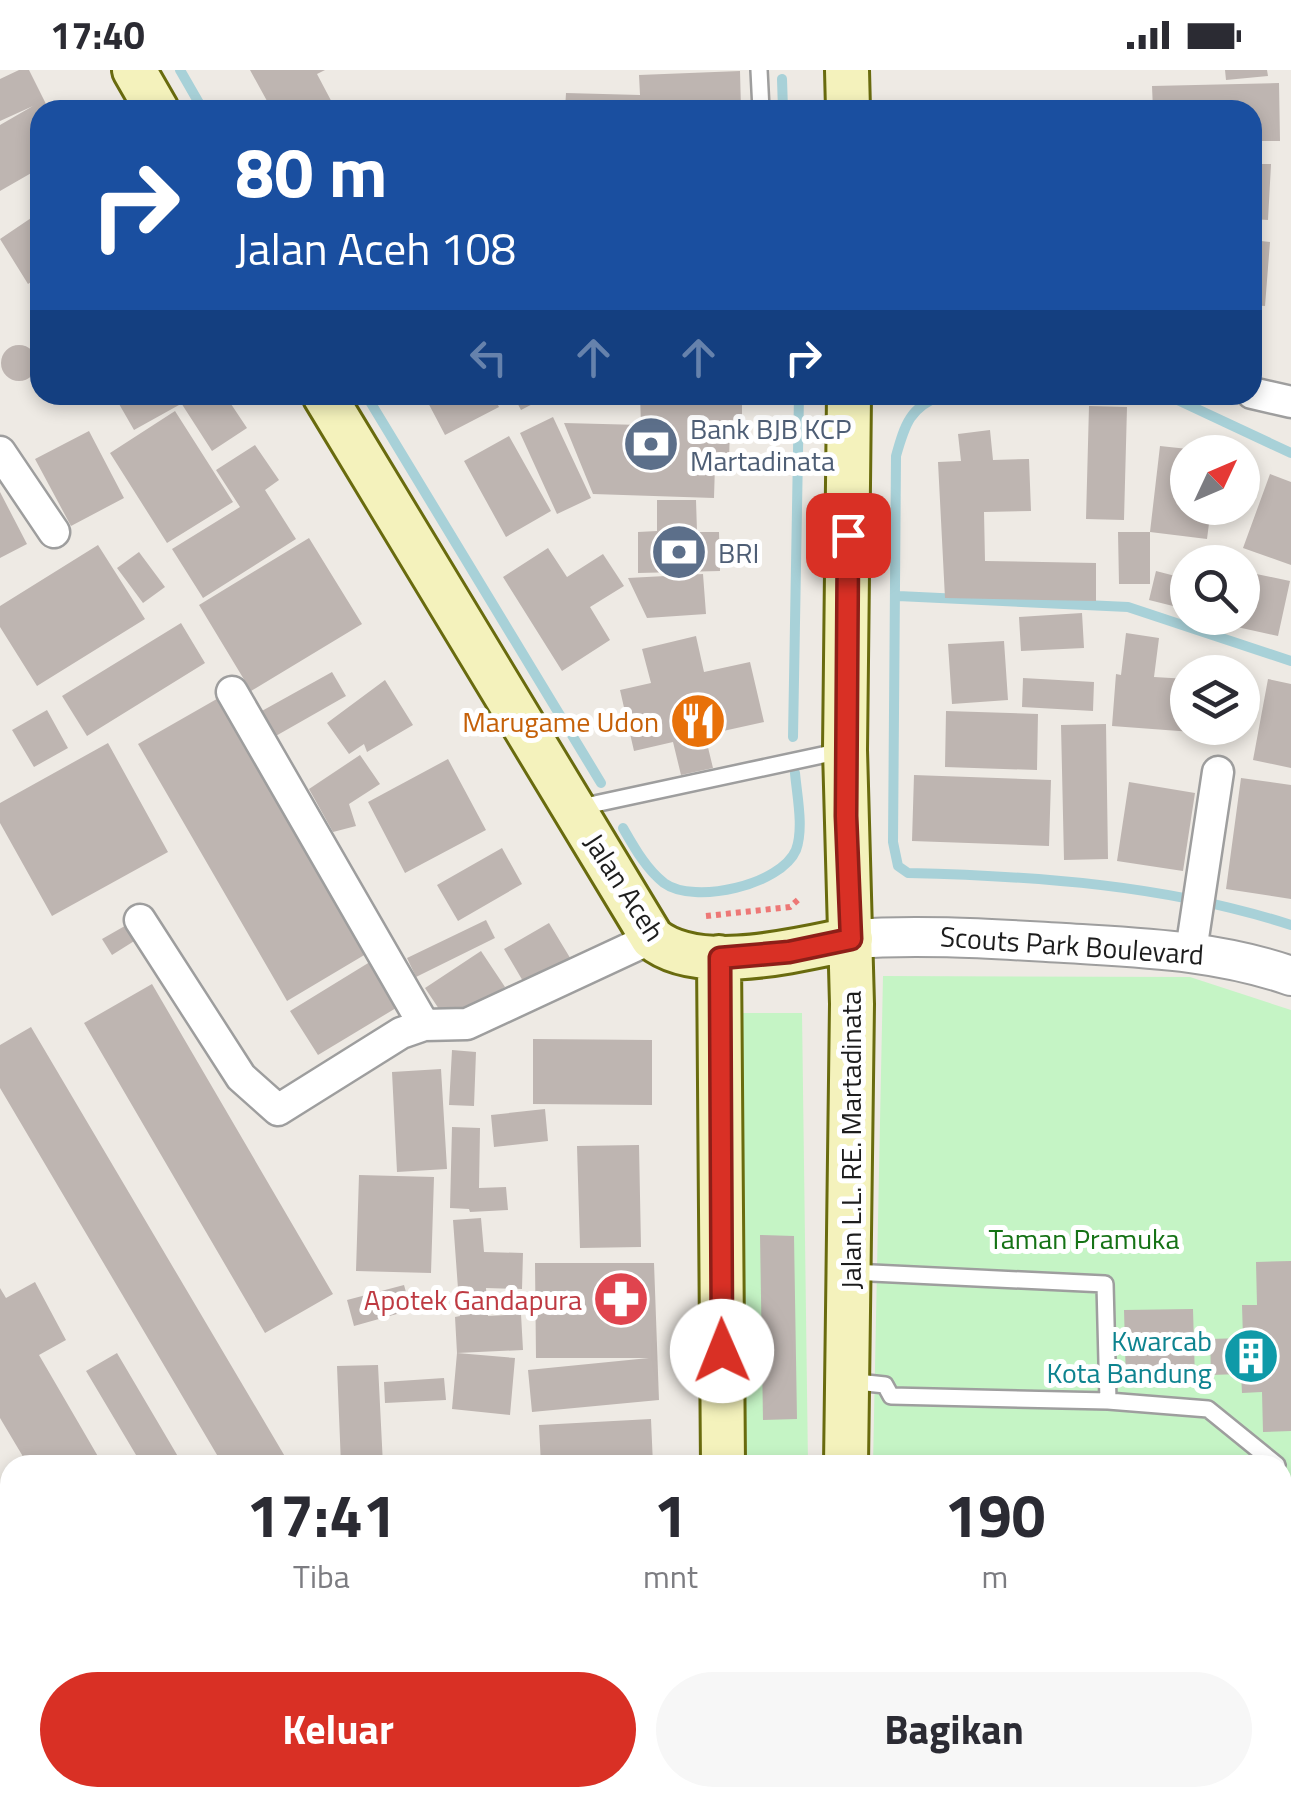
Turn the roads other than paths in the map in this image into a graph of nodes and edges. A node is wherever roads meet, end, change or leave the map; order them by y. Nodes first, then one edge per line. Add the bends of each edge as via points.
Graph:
1 (134, 70) edge
2 (759, 70) edge
3 (846, 70) edge
4 (151, 100) edge
5 (760, 100) edge
6 (848, 100) edge
7 (1262, 395) edge
8 (1291, 402) edge
9 (330, 405) edge
10 (849, 405) edge
11 (0, 452) edge
12 (54, 532) dead end
13 (232, 692) dead end
14 (845, 750) junction
15 (1218, 772) dead end
16 (574, 808) junction
17 (140, 920) dead end
18 (652, 938) junction
19 (851, 939) junction
20 (1191, 950) junction
21 (720, 958) junction
22 (1291, 976) edge
23 (424, 1025) junction
24 (850, 1272) junction
25 (847, 1381) junction
26 (1108, 1401) junction
27 (723, 1455) edge
28 (846, 1455) edge
29 (1265, 1455) edge

1 - 4 main road
2 - 5 lane
3 - 6 main road
7 - 8 street
9 - 16 main road, Jalan Aceh
10 - 14 main road, Jalan L.L. RE. Martadinata
11 - 12 street
13 - 23 street
14 - 16 lane
14 - 19 main road, Jalan L.L. RE. Martadinata
15 - 20 street
16 - 18 main road, Jalan Aceh
17 - 23 street via 240,1077 278,1110
18 - 21 main road, Jalan Aceh via 676,954
18 - 23 street via 466,1024
19 - 20 street, Scouts Park Boulevard via 918,934
19 - 21 main road, Jalan Aceh
19 - 24 main road, Jalan L.L. RE. Martadinata
20 - 22 street, Scouts Park Boulevard
21 - 27 main road
24 - 25 main road, Jalan L.L. RE. Martadinata
24 - 26 lane via 1104,1284
25 - 26 lane via 885,1385 891,1396
25 - 28 main road, Jalan L.L. RE. Martadinata
26 - 29 lane via 1208,1410

